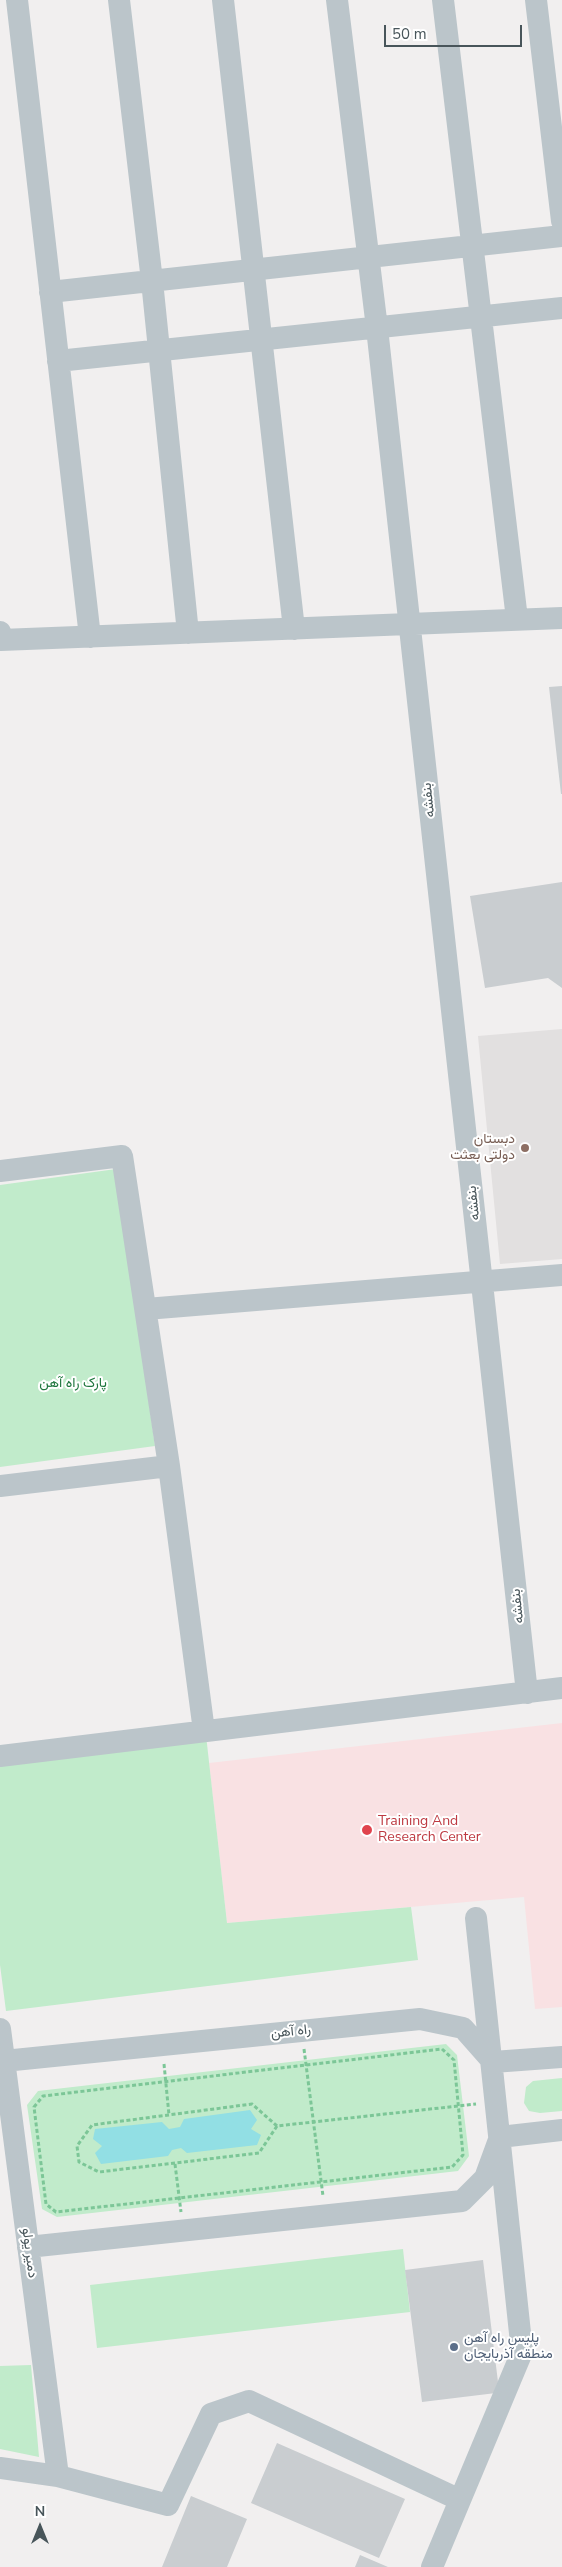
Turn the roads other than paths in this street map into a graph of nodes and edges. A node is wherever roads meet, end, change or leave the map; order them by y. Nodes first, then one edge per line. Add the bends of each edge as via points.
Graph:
1 (17, 0) edge
2 (119, 0) edge
3 (223, 0) edge
4 (337, 0) edge
5 (443, 0) edge
6 (536, 0) edge
7 (562, 221) edge
8 (562, 236) edge
9 (472, 246) junction
10 (367, 258) junction
11 (253, 270) junction
12 (152, 281) junction
13 (50, 292) junction
14 (562, 308) edge
15 (481, 318) junction
16 (377, 328) junction
17 (261, 340) junction
18 (158, 351) junction
19 (58, 361) junction
20 (562, 618) edge
21 (517, 619) junction
22 (410, 624) junction
23 (294, 628) junction
24 (188, 633) junction
25 (0, 637) edge
26 (90, 637) junction
27 (0, 1171) edge
28 (562, 1275) edge
29 (482, 1282) junction
30 (146, 1309) junction
31 (169, 1466) junction
32 (0, 1486) edge
33 (562, 1688) edge
34 (528, 1692) junction
35 (204, 1731) junction
36 (0, 1756) edge
37 (476, 1918) dead end
38 (0, 2029) edge
39 (562, 2057) edge
40 (4, 2061) junction
41 (493, 2062) junction
42 (562, 2130) edge
43 (500, 2137) junction
44 (28, 2247) junction
45 (0, 2468) edge
46 (58, 2476) junction
47 (460, 2500) junction
48 (432, 2567) edge

1 - 13 street
2 - 12 street
3 - 11 street
4 - 10 street, بنفشه
5 - 9 street
6 - 7 street
8 - 9 street
9 - 10 street
9 - 15 street
10 - 11 street
10 - 16 street, بنفشه
11 - 12 street
11 - 17 street
12 - 13 street
12 - 18 street
13 - 19 street
14 - 15 street
15 - 16 street
15 - 21 street
16 - 17 street
16 - 22 street, بنفشه
17 - 18 street
17 - 23 street
18 - 19 street
18 - 24 street
19 - 26 street
20 - 21 street
21 - 22 street
22 - 23 street
22 - 29 street, بنفشه
23 - 24 street
24 - 26 street
25 - 26 street
27 - 30 street via 122,1156
28 - 29 street
29 - 30 street
29 - 34 street, بنفشه
30 - 31 street
31 - 32 street
31 - 35 street
33 - 34 street
34 - 35 street
35 - 36 street
37 - 41 street
38 - 40 street, دمیر یولو
39 - 41 street
40 - 41 street, راه آهن via 420,2019 463,2028
40 - 44 street, دمیر یولو
41 - 43 street
42 - 43 street
43 - 44 street via 485,2178 462,2201
43 - 47 street via 522,2352
44 - 46 street, دمیر یولو
45 - 46 street
46 - 47 street via 168,2505 211,2414 249,2401
47 - 48 street

